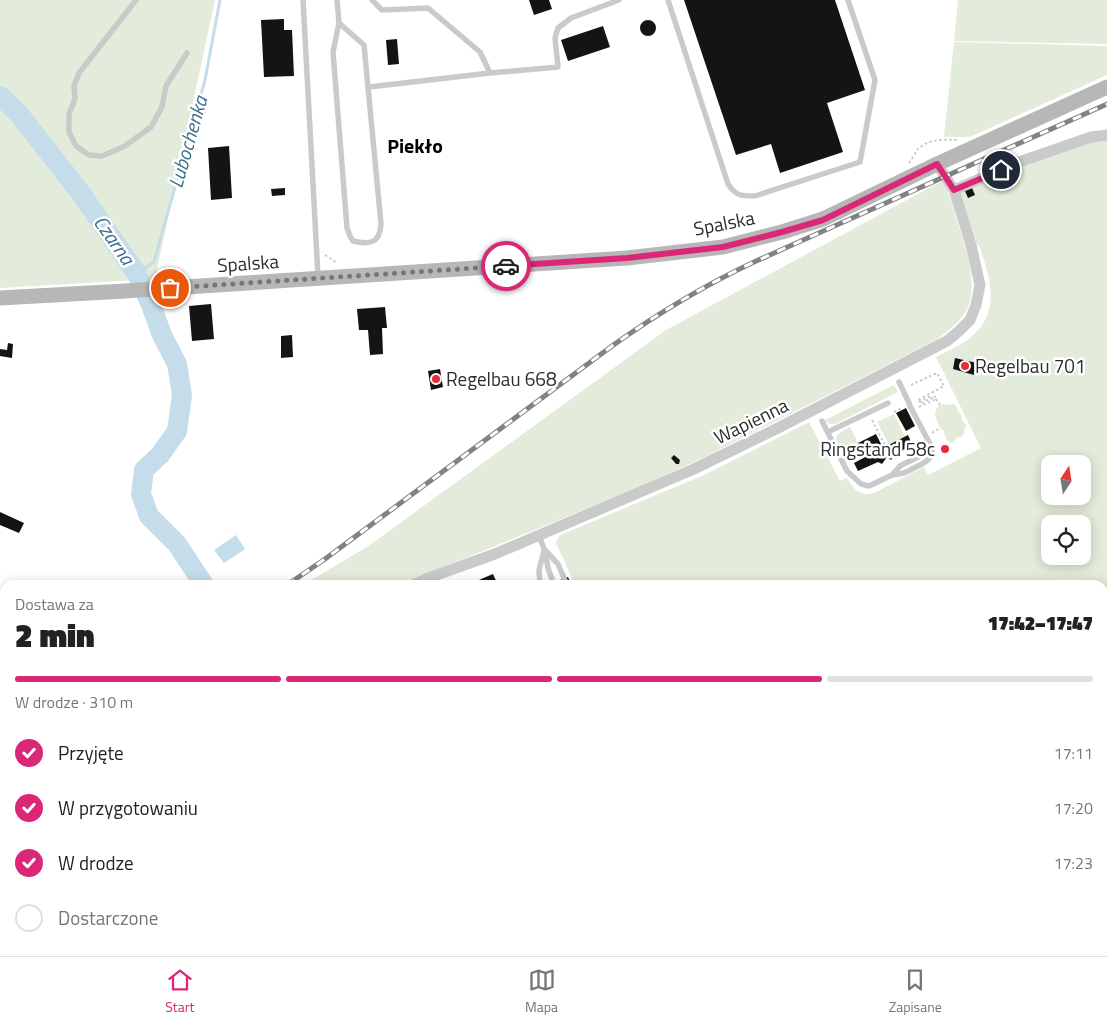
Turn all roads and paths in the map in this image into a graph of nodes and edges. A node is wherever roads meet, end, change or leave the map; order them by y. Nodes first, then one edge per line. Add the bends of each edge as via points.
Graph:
1 (136, 0) edge
2 (303, 0) edge
3 (337, 0) edge
4 (372, 0) edge
5 (619, 0) edge
6 (668, 0) edge
7 (848, 0) edge
8 (339, 23) junction
9 (187, 53) dead end
10 (490, 73) junction
11 (369, 87) junction
12 (1107, 87) edge
13 (1107, 135) edge
14 (958, 140) dead end
15 (937, 164) junction
16 (908, 165) dead end
17 (954, 190) junction
18 (324, 252) dead end
19 (339, 264) dead end
20 (318, 278) junction
21 (0, 298) edge
22 (899, 382) dead end
23 (902, 389) junction
24 (932, 392) junction
25 (926, 396) dead end
26 (936, 399) junction
27 (888, 403) dead end
28 (911, 403) junction
29 (940, 405) dead end
30 (869, 412) junction
31 (822, 421) dead end
32 (940, 428) dead end
33 (936, 430) dead end
34 (828, 432) junction
35 (886, 447) dead end
36 (924, 454) dead end
37 (892, 475) junction
38 (539, 535) junction
39 (544, 549) junction
40 (423, 580) edge
41 (540, 580) edge
42 (552, 580) edge
43 (565, 580) edge

1 - 9 lane via 79,73 69,114 69,132 76,146 89,155 102,156 125,146 151,127 162,107 166,86
2 - 20 lane
3 - 8 lane
4 - 10 lane via 382,10 428,8 480,52
5 - 10 lane via 571,18 558,28 555,38 558,67
6 - 7 lane via 728,184 734,192 744,196 755,196 860,162 875,80
8 - 11 lane via 364,45
8 - 11 lane via 333,52 347,228 353,241 362,244 377,239 381,224
10 - 11 lane
12 - 15 street, Spalska
13 - 17 street via 1090,137 1016,163
14 - 16 path via 930,142 919,149
15 - 17 street, Wapienna
15 - 20 street, Spalska via 823,220 723,247 627,258
17 - 38 street, Wapienna via 980,285 970,320 947,341 694,469
18 - 19 path
20 - 21 street, Spalska
22 - 23 lane
23 - 24 path via 937,373 944,386
23 - 28 lane
24 - 25 path
24 - 26 path
26 - 28 path via 918,407 931,396
26 - 29 path
27 - 30 lane
28 - 37 lane via 930,444 931,456 916,467
30 - 34 lane
30 - 35 path
31 - 34 lane
32 - 33 path
34 - 37 lane via 847,471 861,484 869,486
36 - 37 lane via 900,466
38 - 39 lane
38 - 40 street, Wapienna
39 - 41 lane
39 - 42 lane
39 - 43 lane via 558,564

